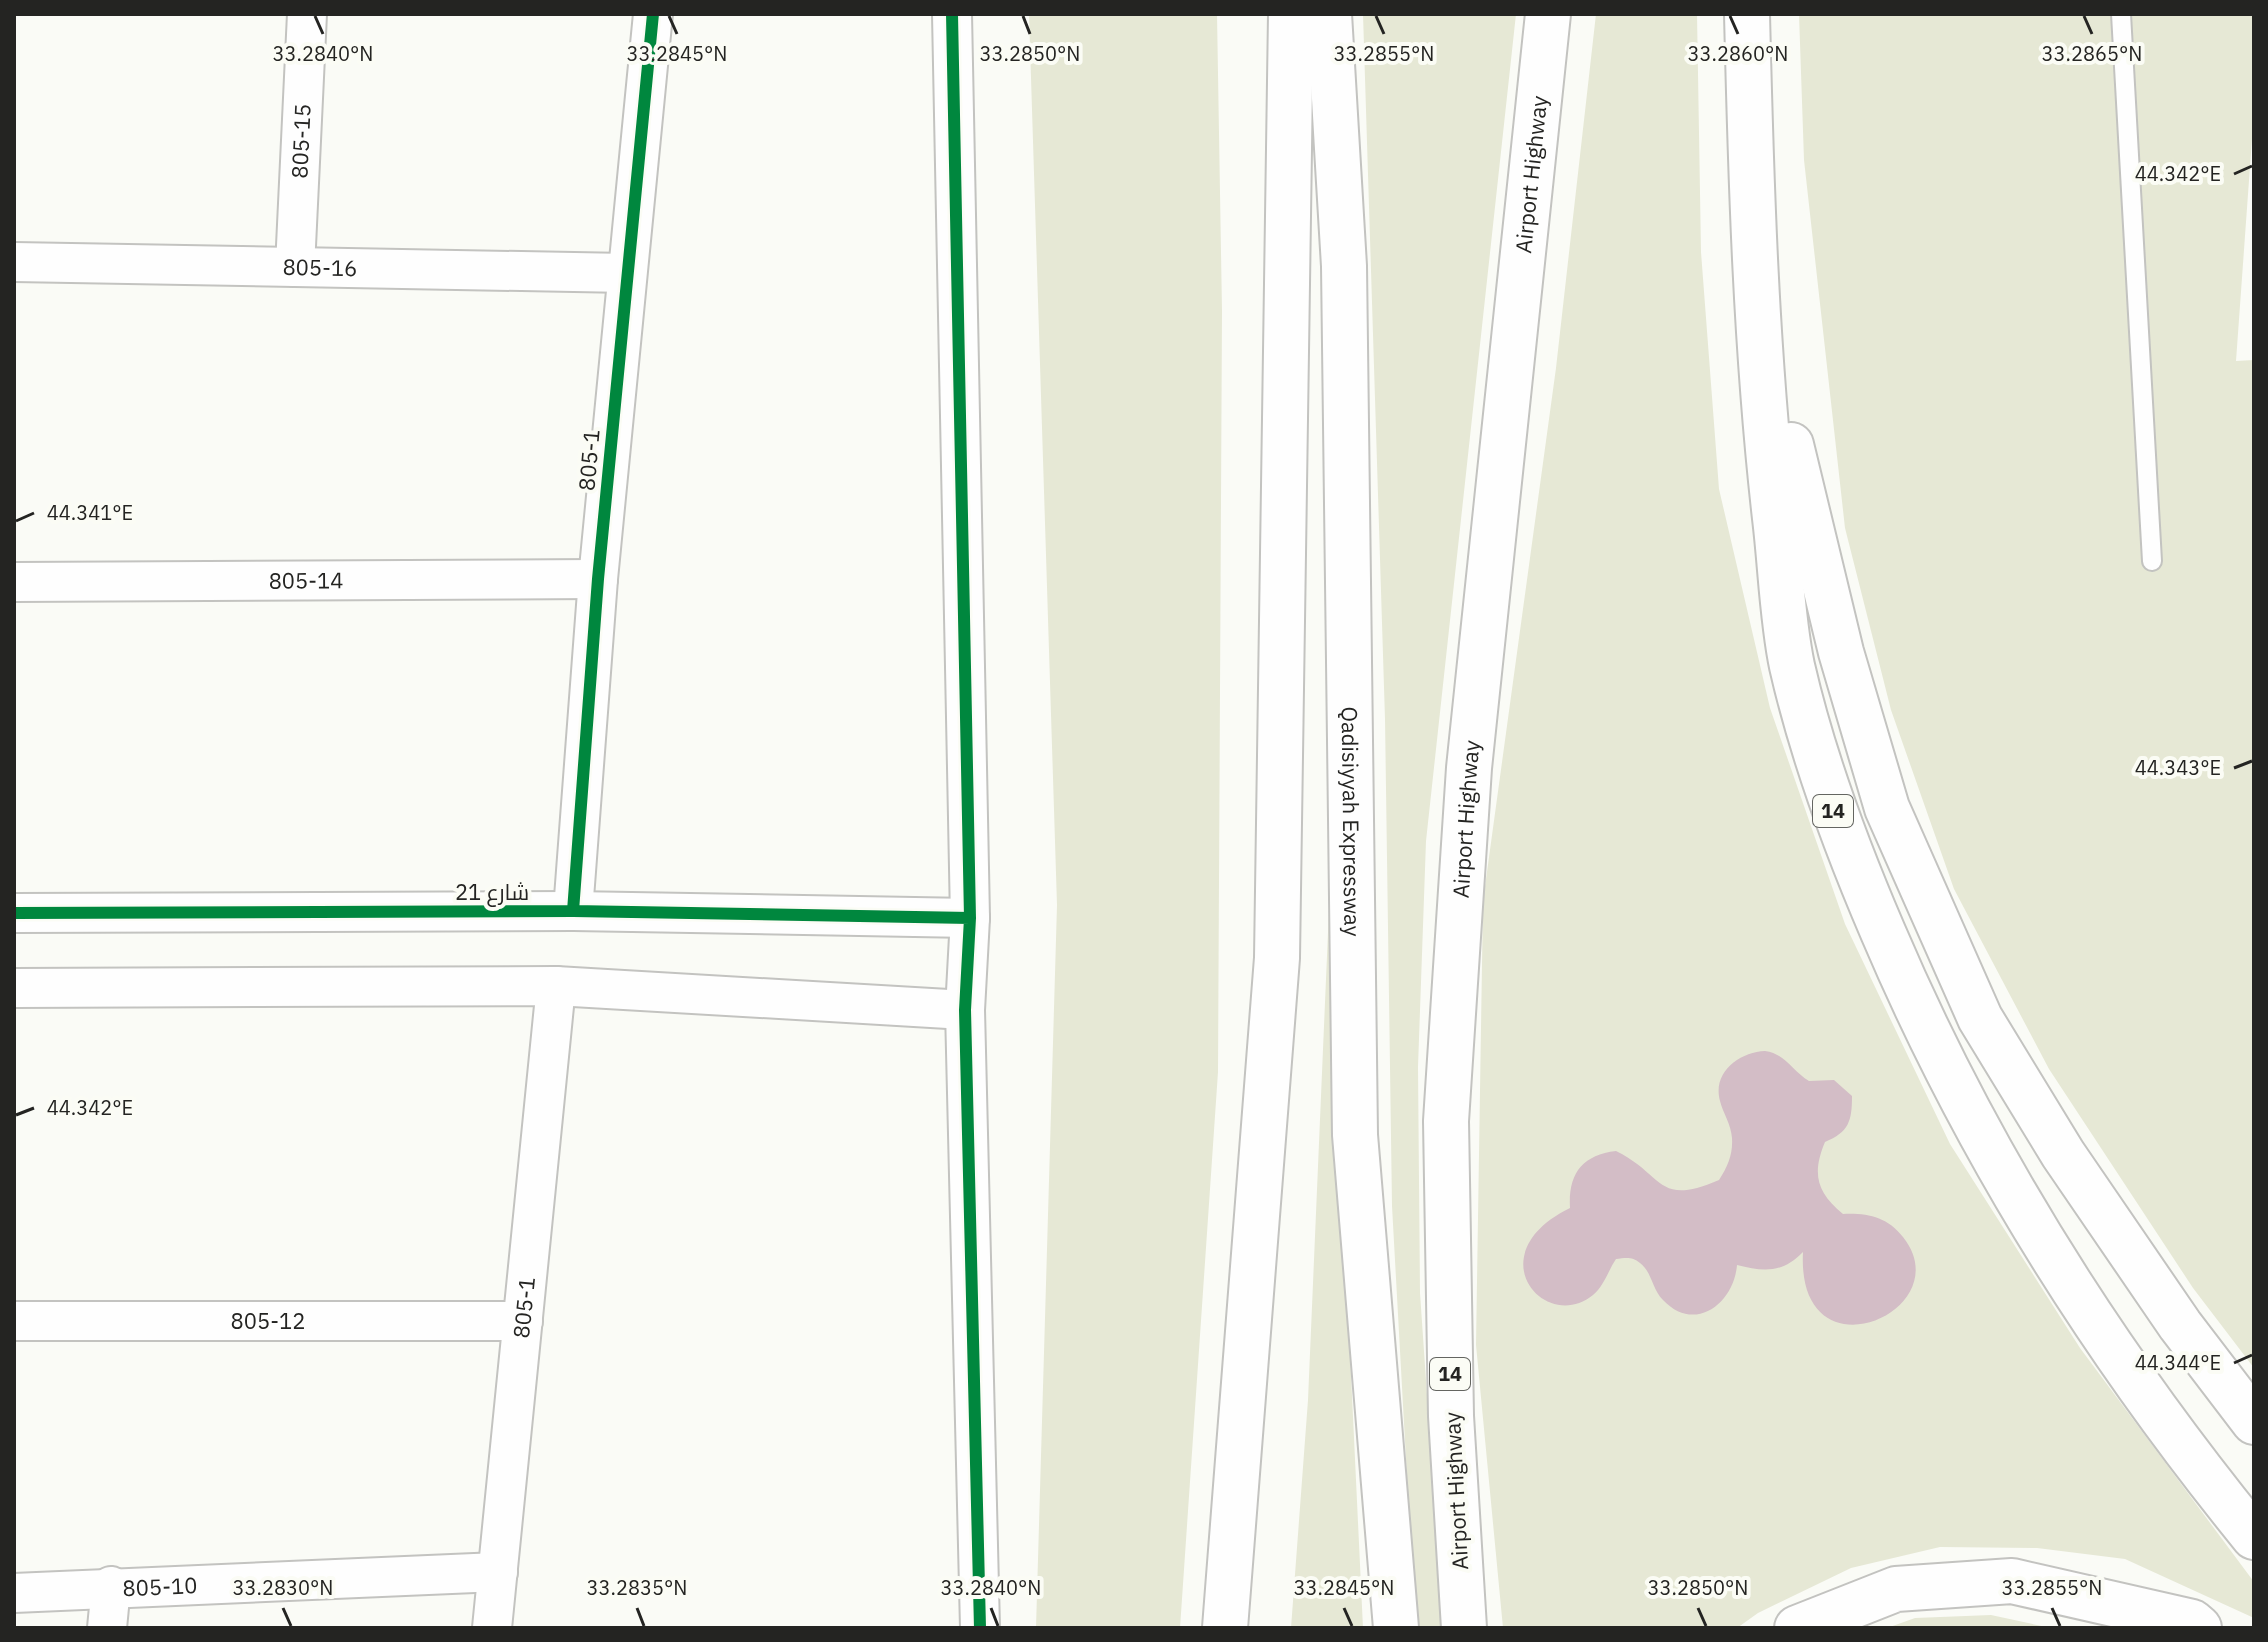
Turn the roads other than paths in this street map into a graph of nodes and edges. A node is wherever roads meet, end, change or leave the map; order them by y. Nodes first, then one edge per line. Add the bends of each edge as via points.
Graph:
1 (307, 14) edge
2 (653, 14) edge
3 (952, 14) edge
4 (1291, 14) edge
5 (1329, 14) edge
6 (1548, 14) edge
7 (1747, 14) edge
8 (2121, 14) edge
9 (1752, 232) junction
10 (14, 262) edge
11 (295, 267) junction
12 (627, 273) junction
13 (2152, 561) dead end
14 (598, 579) junction
15 (14, 582) edge
16 (573, 911) junction
17 (14, 913) edge
18 (970, 918) junction
19 (556, 986) junction
20 (14, 988) edge
21 (965, 1010) junction
22 (14, 1321) edge
23 (523, 1321) junction
24 (2254, 1422) edge
25 (2242, 1522) edge
26 (498, 1572) junction
27 (111, 1586) junction
28 (14, 1593) edge
29 (107, 1628) edge
30 (492, 1628) edge
31 (980, 1628) edge
32 (1225, 1628) edge
33 (1396, 1628) edge
34 (1464, 1628) edge
35 (1797, 1628) edge
36 (2199, 1628) edge

1 - 11 street, 805-15
2 - 12 street, 805-1
3 - 18 street
4 - 32 highway via 1277,958
5 - 33 highway, Qadisiyyah Expressway via 1344,266 1355,1135
6 - 34 highway, Airport Highway / 14 via 1469,768 1446,1121 1451,1416
7 - 9 highway, 14
8 - 13 lane
9 - 24 highway, 14 via 1790,444 1841,652 1887,808 1980,1018 2063,1154
9 - 25 highway, 14 via 1766,441 1792,664 1838,826 1913,1004 1981,1141 2095,1325
10 - 11 street, 805-16
11 - 12 street, 805-16
12 - 14 street, 805-1
14 - 15 street, 805-14
14 - 16 street, 805-1
16 - 17 street, شارع 21
16 - 18 street, شارع 21
18 - 21 street
19 - 20 street
19 - 21 street
19 - 23 street, 805-1
21 - 31 street
22 - 23 street, 805-12
23 - 26 street, 805-1
26 - 27 street, 805-10
26 - 30 street, 805-1
27 - 28 street, 805-10
27 - 29 street
35 - 36 highway via 1896,1589 2012,1581 2192,1622

